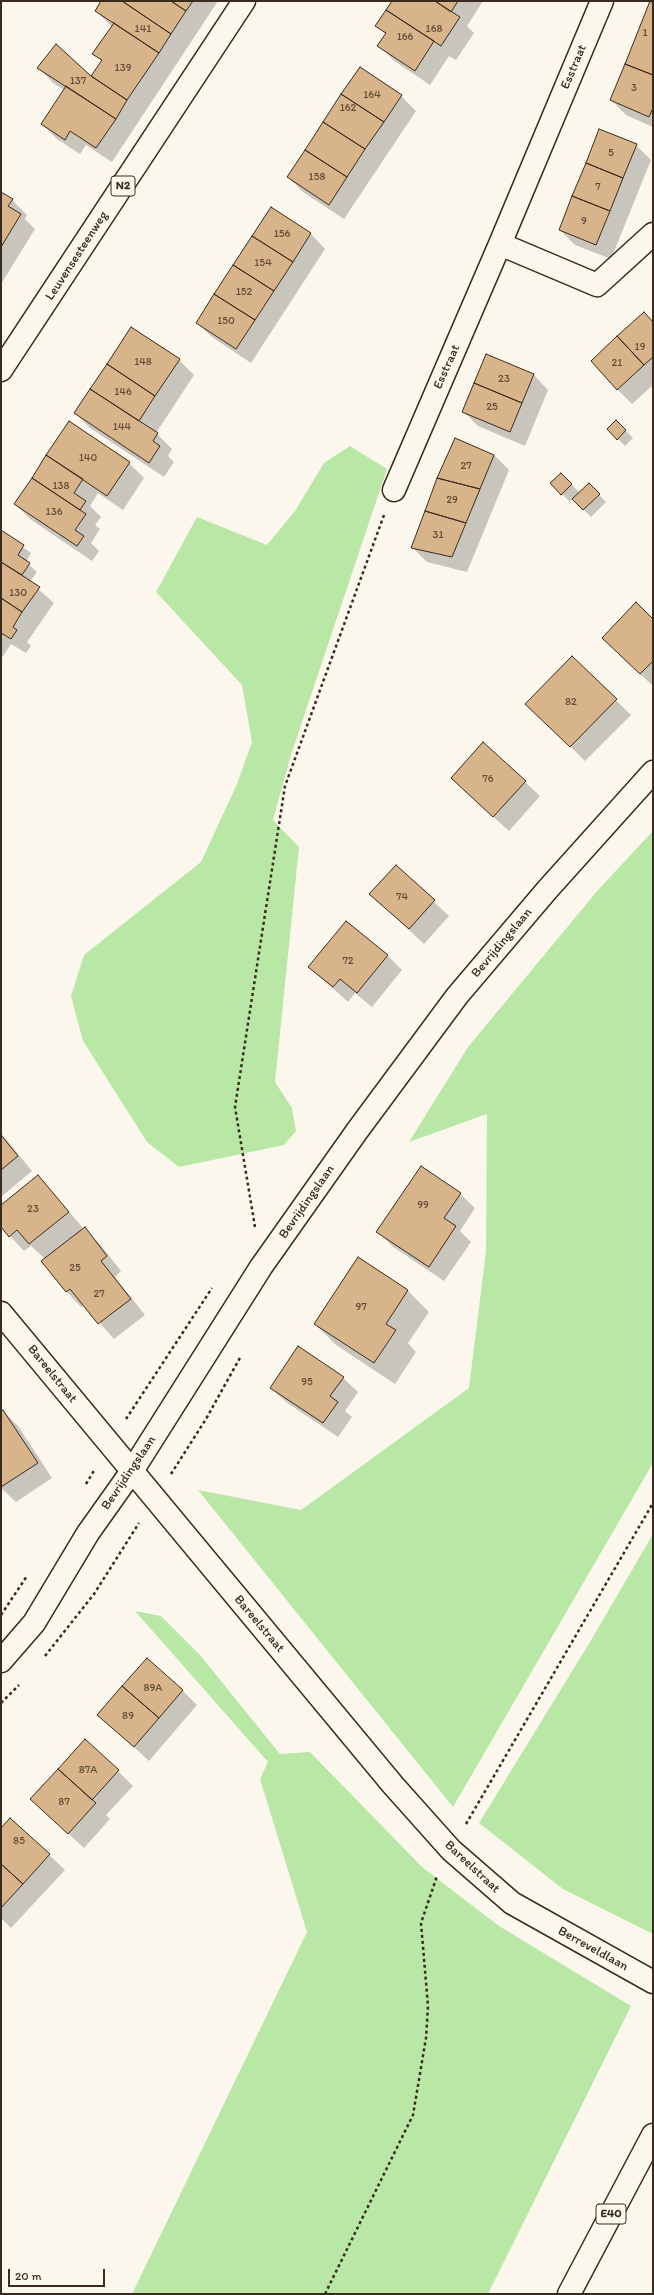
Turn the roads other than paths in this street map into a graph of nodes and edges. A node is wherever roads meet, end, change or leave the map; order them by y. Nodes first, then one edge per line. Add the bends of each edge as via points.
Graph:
1 (244, 1) edge
2 (602, 1) edge
3 (653, 234) edge
4 (500, 244) junction
5 (1, 370) edge
6 (394, 490) road end
7 (653, 772) edge
8 (1, 1313) edge
9 (132, 1472) junction
10 (1, 1661) edge
11 (534, 1916) joint
12 (653, 1982) edge
13 (653, 2135) edge
14 (569, 2294) edge

1 - 5 main road, Leuvensesteenweg / N2
2 - 4 main road, Esstraat
3 - 4 main road via 597,285
4 - 6 main road, Esstraat
7 - 9 main road, Bevrijdingslaan via 457,996 261,1267
8 - 9 main road, Bareelstraat
9 - 10 main road, Bevrijdingslaan via 88,1533 34,1623
9 - 11 main road, Bareelstraat via 393,1785 451,1850 512,1904
11 - 12 main road, Berreveldlaan
13 - 14 main road, E40

